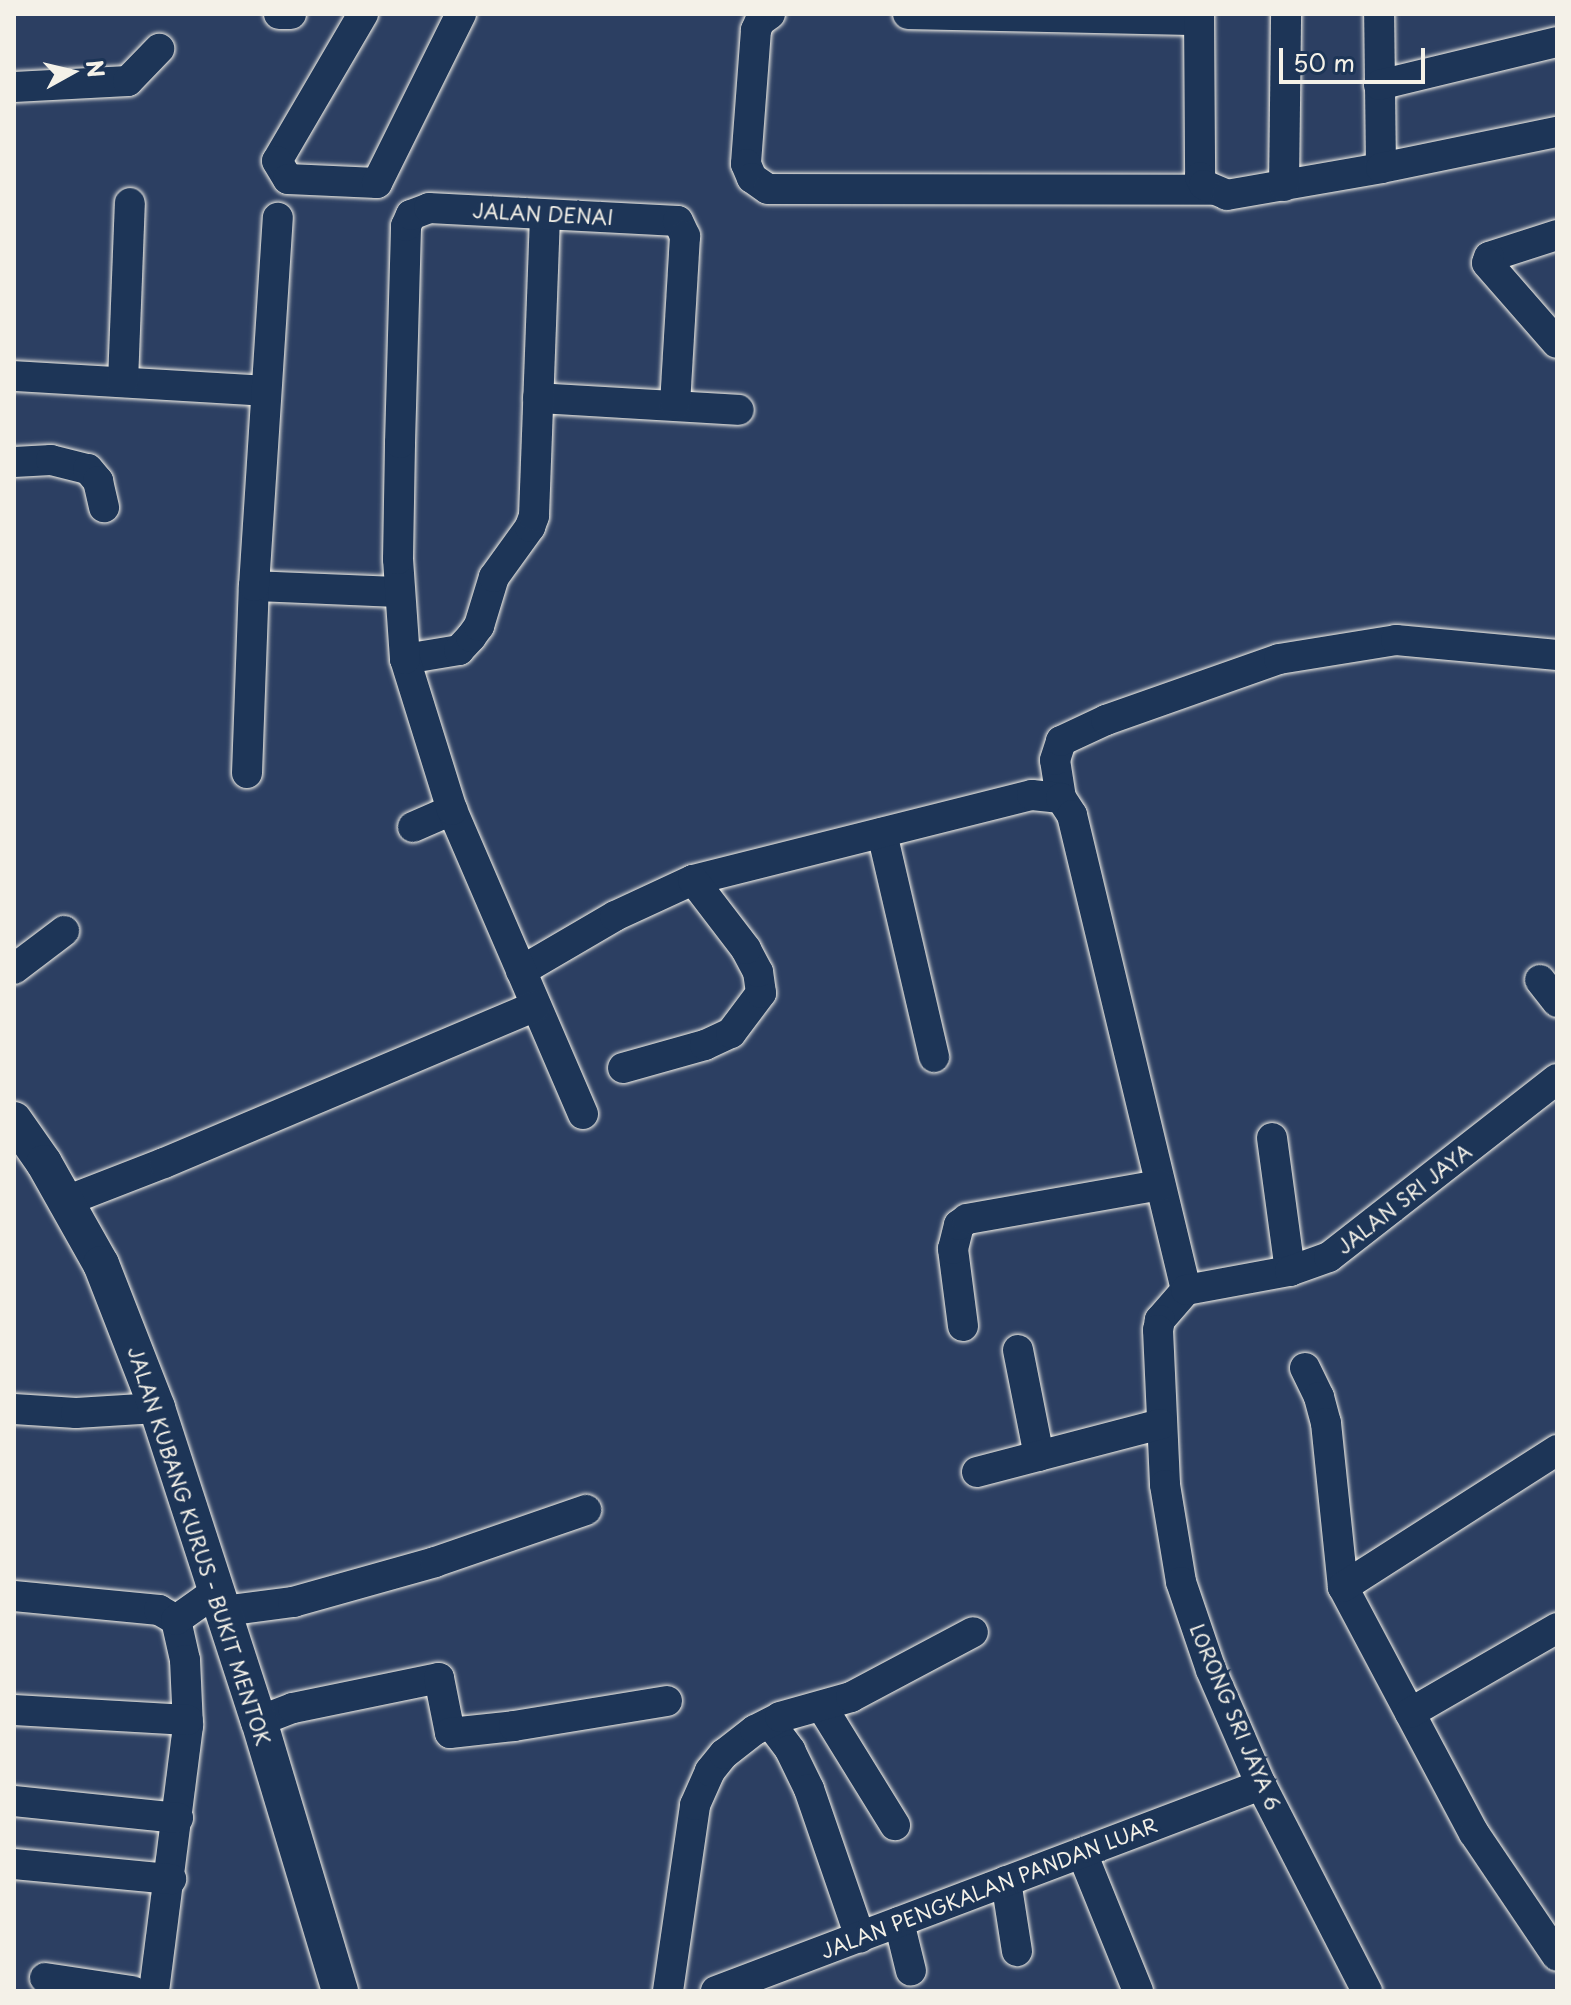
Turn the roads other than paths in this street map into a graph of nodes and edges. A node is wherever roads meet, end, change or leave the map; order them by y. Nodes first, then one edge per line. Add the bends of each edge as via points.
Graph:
1 (279, 14) edge
2 (291, 14) edge
3 (363, 14) edge
4 (461, 14) edge
5 (770, 14) edge
6 (1286, 14) edge
7 (1379, 14) edge
8 (923, 15) edge
9 (1024, 15) edge
10 (1112, 16) edge
11 (1199, 17) edge
12 (1557, 42) edge
13 (159, 49) dead end
14 (1379, 85) junction
15 (14, 87) edge
16 (1557, 132) edge
17 (1381, 168) junction
18 (1284, 186) junction
19 (1211, 190) junction
20 (130, 203) dead end
21 (545, 215) junction
22 (278, 218) dead end
23 (1557, 235) edge
24 (1557, 343) edge
25 (14, 376) edge
26 (123, 382) junction
27 (266, 391) junction
28 (538, 398) junction
29 (675, 404) junction
30 (739, 410) dead end
31 (14, 462) edge
32 (104, 507) dead end
33 (254, 586) junction
34 (400, 592) junction
35 (1557, 655) edge
36 (405, 659) junction
37 (247, 773) dead end
38 (1059, 781) junction
39 (452, 810) junction
40 (413, 827) dead end
41 (882, 833) junction
42 (693, 880) junction
43 (64, 931) dead end
44 (14, 969) edge
45 (521, 971) junction
46 (535, 1006) junction
47 (934, 1057) dead end
48 (623, 1068) dead end
49 (1557, 1079) edge
50 (583, 1114) dead end
51 (14, 1120) edge
52 (1272, 1138) dead end
53 (57, 1185) junction
54 (1160, 1185) junction
55 (1290, 1271) junction
56 (1186, 1290) junction
57 (963, 1326) dead end
58 (1018, 1350) dead end
59 (1305, 1368) dead end
60 (157, 1408) junction
61 (14, 1409) edge
62 (1161, 1424) junction
63 (1557, 1450) edge
64 (1039, 1456) junction
65 (977, 1472) dead end
66 (586, 1510) dead end
67 (1343, 1587) junction
68 (14, 1596) edge
69 (220, 1601) junction
70 (176, 1620) junction
71 (1557, 1628) edge
72 (973, 1632) dead end
73 (667, 1701) dead end
74 (822, 1707) junction
75 (14, 1710) edge
76 (1410, 1713) junction
77 (188, 1720) junction
78 (259, 1721) junction
79 (770, 1723) junction
80 (1261, 1785) junction
81 (14, 1801) edge
82 (178, 1818) junction
83 (895, 1825) dead end
84 (1082, 1853) junction
85 (14, 1864) edge
86 (171, 1879) junction
87 (1006, 1881) junction
88 (899, 1922) junction
89 (860, 1937) junction
90 (1017, 1951) dead end
91 (1557, 1956) edge
92 (911, 1971) dead end
93 (45, 1978) dead end
94 (132, 1991) edge
95 (154, 1991) edge
96 (340, 1991) edge
97 (668, 1991) edge
98 (718, 1991) edge
99 (1138, 1991) edge
100 (1367, 1991) edge

1 - 2 street
3 - 4 street via 277,161 288,179 377,183
5 - 19 street via 756,30 746,164 752,178 768,189
6 - 18 street
7 - 14 street
8 - 9 street
9 - 10 street
10 - 11 street
11 - 19 street via 1200,177
12 - 14 street
13 - 15 street via 128,81
14 - 17 street
16 - 17 street
17 - 18 street
18 - 19 street via 1227,195
20 - 26 street
21 - 28 street
21 - 29 street, JALAN DENAI via 672,220 684,229
21 - 34 street, JALAN DENAI via 429,208 411,215 406,226
22 - 27 street
23 - 24 street via 1489,257 1487,263
25 - 26 street
26 - 27 street
27 - 33 street
28 - 29 street
28 - 36 street via 530,527 494,577 479,626 459,650
29 - 30 street
31 - 32 street via 51,460 88,469 98,481
33 - 34 street
33 - 37 street
34 - 36 street
35 - 38 street via 1396,640 1279,659 1076,732 1061,741
36 - 39 street
38 - 41 street via 1032,795
38 - 54 street via 1072,815
39 - 40 street
39 - 45 street
41 - 42 street
41 - 47 street
42 - 45 street via 615,916
42 - 48 street via 746,949 761,993 731,1033
43 - 44 street
45 - 46 street
46 - 50 street
46 - 53 street via 164,1163
49 - 55 street, JALAN SRI JAYA via 1347,1245
51 - 53 main road, JALAN KUBANG KURUS - BUKIT MENTOK
52 - 55 street
53 - 60 main road, JALAN KUBANG KURUS - BUKIT MENTOK via 101,1264
54 - 56 street
54 - 57 street via 967,1219 959,1225 953,1249
55 - 56 street, JALAN SRI JAYA
56 - 62 street, LORONG SRI JAYA 6 via 1165,1313 1158,1330
58 - 64 street
59 - 67 street via 1326,1423
60 - 61 street via 76,1413
60 - 69 main road, JALAN KUBANG KURUS - BUKIT MENTOK
62 - 64 street
62 - 80 street, LORONG SRI JAYA 6 via 1181,1582 1211,1670
63 - 67 street
64 - 65 street
66 - 69 street via 435,1562 293,1602
67 - 76 street
68 - 70 street via 159,1610
69 - 70 street
69 - 78 main road, JALAN KUBANG KURUS - BUKIT MENTOK
70 - 77 street via 185,1660
71 - 76 street
72 - 74 street
73 - 78 street via 450,1733 439,1678 293,1708
74 - 79 street
74 - 83 street
75 - 77 street
76 - 91 street via 1493,1865
77 - 82 street
78 - 96 main road, JALAN KUBANG KURUS - BUKIT MENTOK
79 - 89 street via 809,1789
79 - 97 street via 724,1754 701,1788
80 - 84 street, JALAN PENGKALAN PANDAN LUAR
80 - 100 street, LORONG SRI JAYA 6
81 - 82 street
82 - 86 street
84 - 87 street, JALAN PENGKALAN PANDAN LUAR
84 - 99 street
85 - 86 street
86 - 95 street
87 - 88 street, JALAN PENGKALAN PANDAN LUAR
87 - 90 street
88 - 89 street, JALAN PENGKALAN PANDAN LUAR
88 - 92 street
89 - 98 street, JALAN PENGKALAN PANDAN LUAR
93 - 94 street

